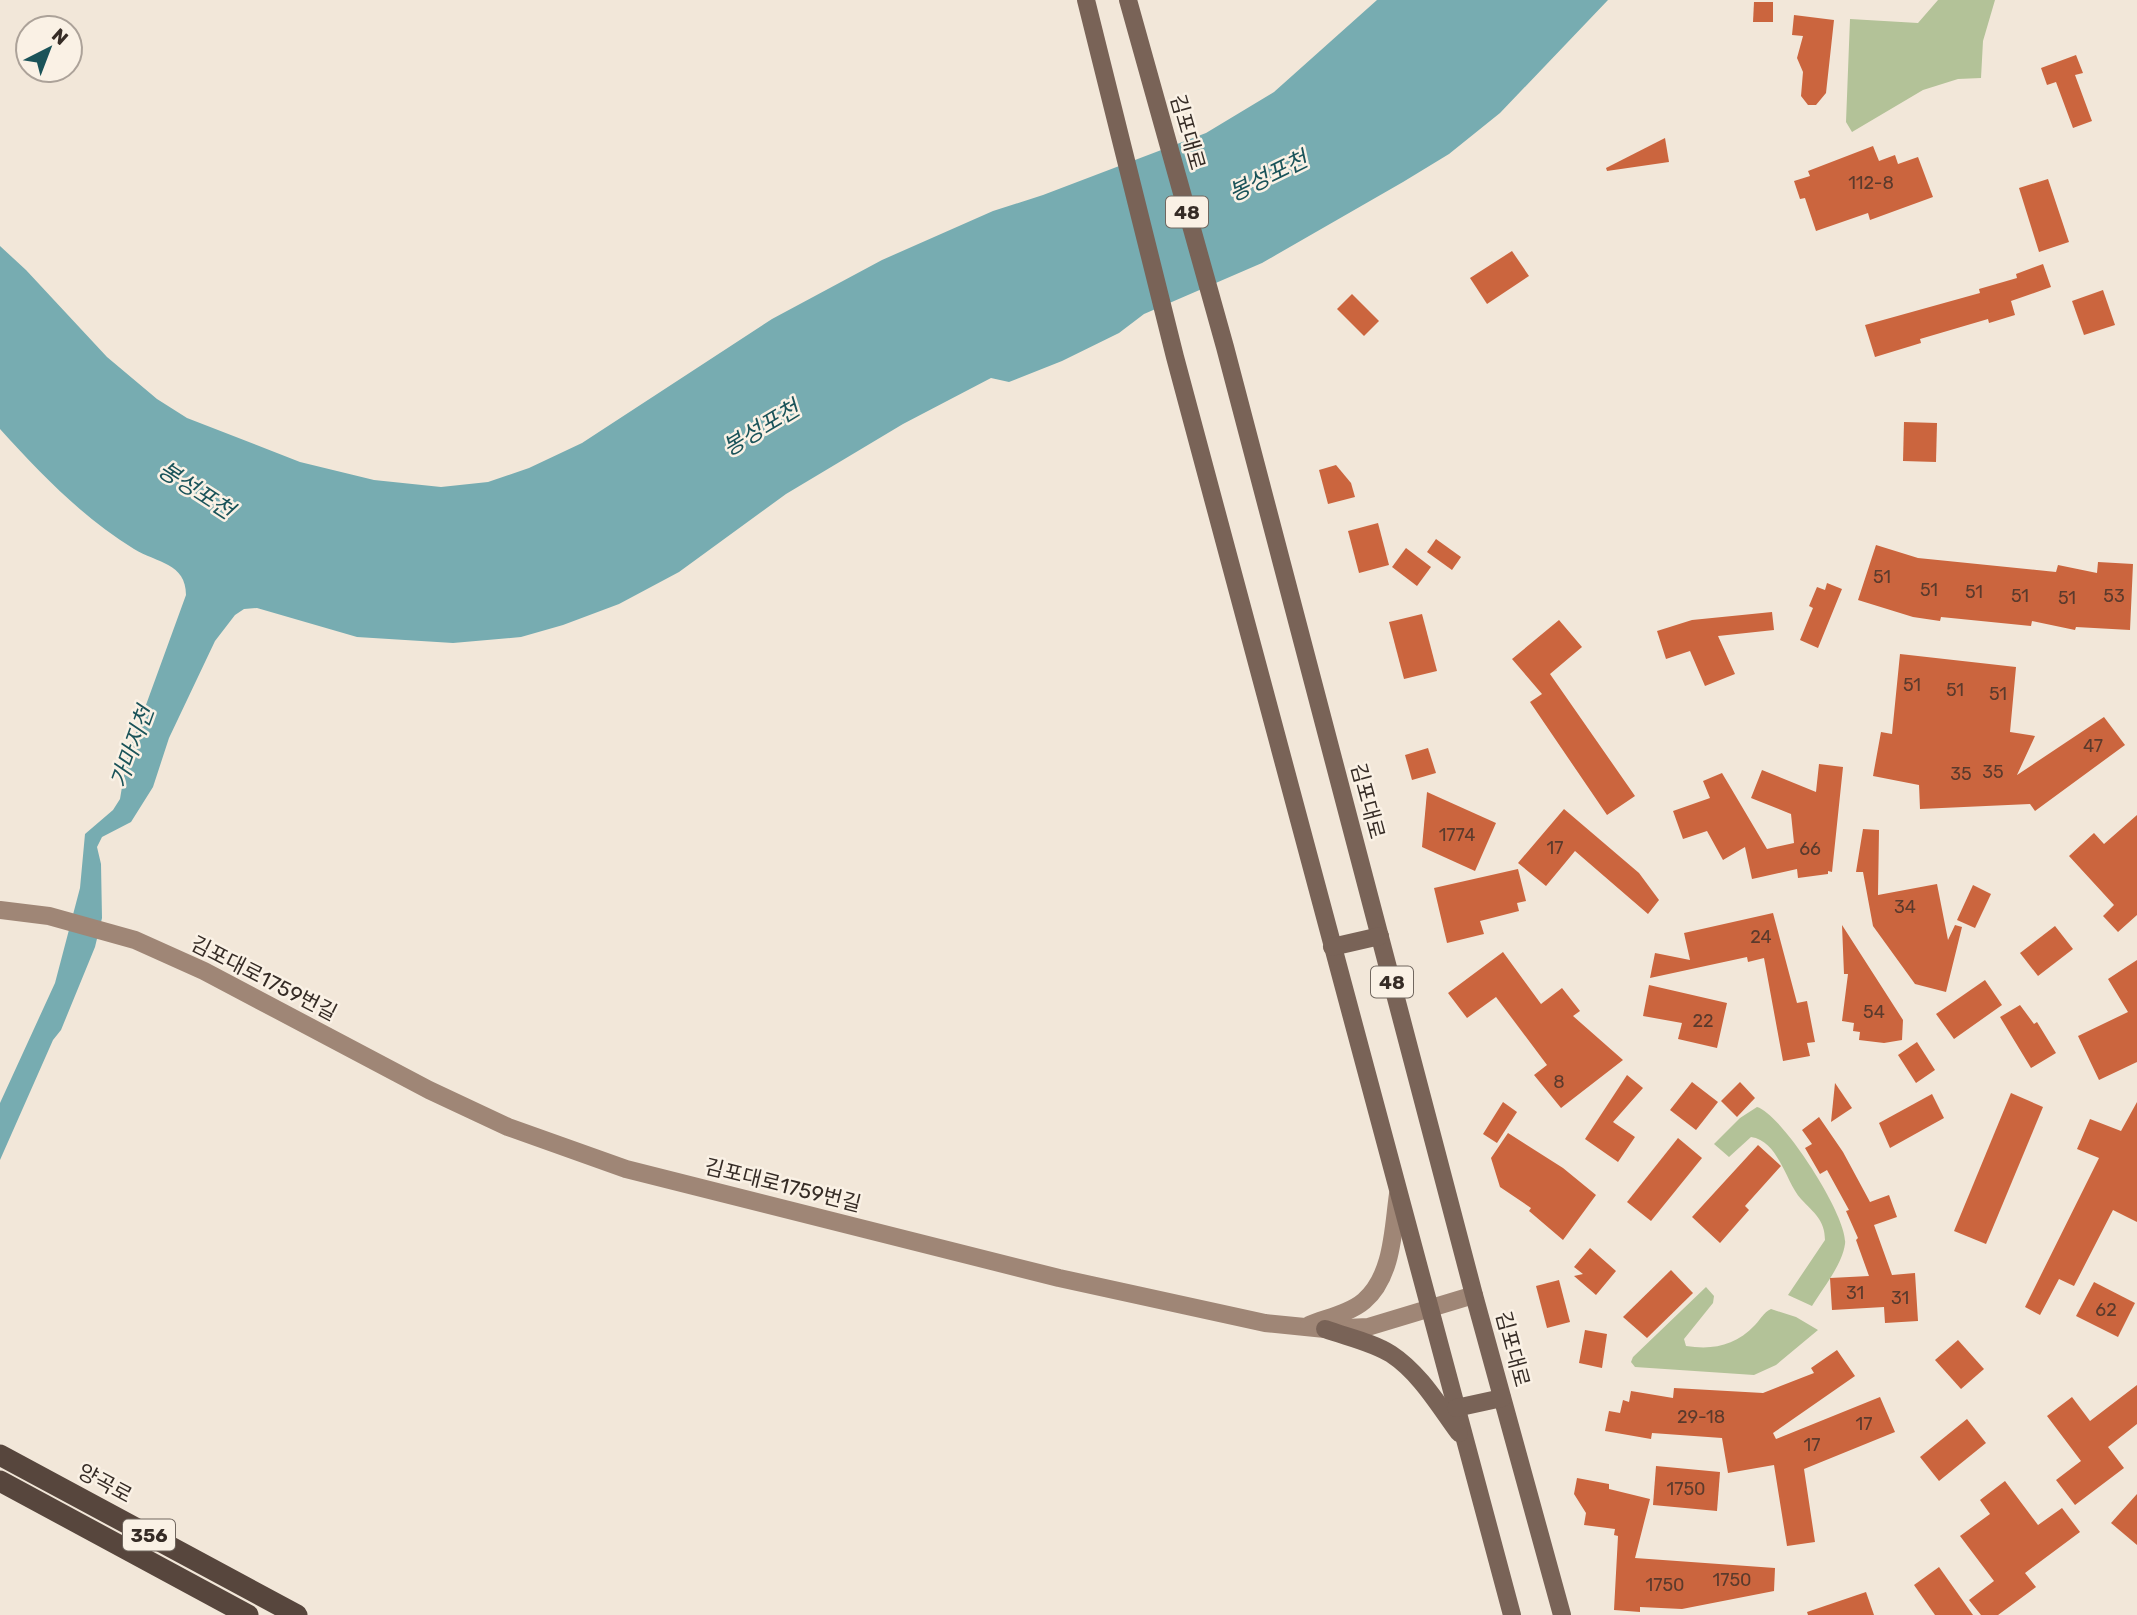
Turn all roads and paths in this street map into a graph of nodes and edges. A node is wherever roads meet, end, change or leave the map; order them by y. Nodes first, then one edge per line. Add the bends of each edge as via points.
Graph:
1 (1086, 0) edge
2 (1128, 0) edge
3 (0, 910) edge
4 (1380, 936) junction
5 (1332, 947) junction
6 (1398, 1194) junction
7 (1474, 1295) junction
8 (1429, 1309) junction
9 (1303, 1327) junction
10 (1325, 1329) junction
11 (1502, 1398) junction
12 (1456, 1408) junction
13 (1465, 1441) junction
14 (0, 1455) edge
15 (0, 1481) edge
16 (248, 1615) edge
17 (297, 1615) edge
18 (1512, 1615) edge
19 (1562, 1615) edge

1 - 5 main road, 48 via 1175,357
2 - 4 main road, 김포대로 / 48
3 - 9 street, 김포대로1759번길 via 49,916 119,934 204,971 429,1090 558,1147 626,1169 1059,1278 1265,1323
4 - 5 main road
4 - 7 main road, 김포대로 / 48
5 - 6 main road, 48
6 - 8 main road, 48
6 - 9 street via 1389,1254 1373,1290 1352,1308
7 - 8 street, 김포대로1759번길
7 - 11 main road, 김포대로 / 48
8 - 10 street, 김포대로1759번길 via 1368,1327
8 - 12 main road, 48
9 - 10 street, 김포대로1759번길
10 - 13 main road via 1375,1346 1405,1365
11 - 12 main road
11 - 19 main road, 김포대로 / 48
12 - 13 main road, 48
13 - 18 main road, 48
14 - 17 highway, 양곡로 / 356
15 - 16 highway, 356

